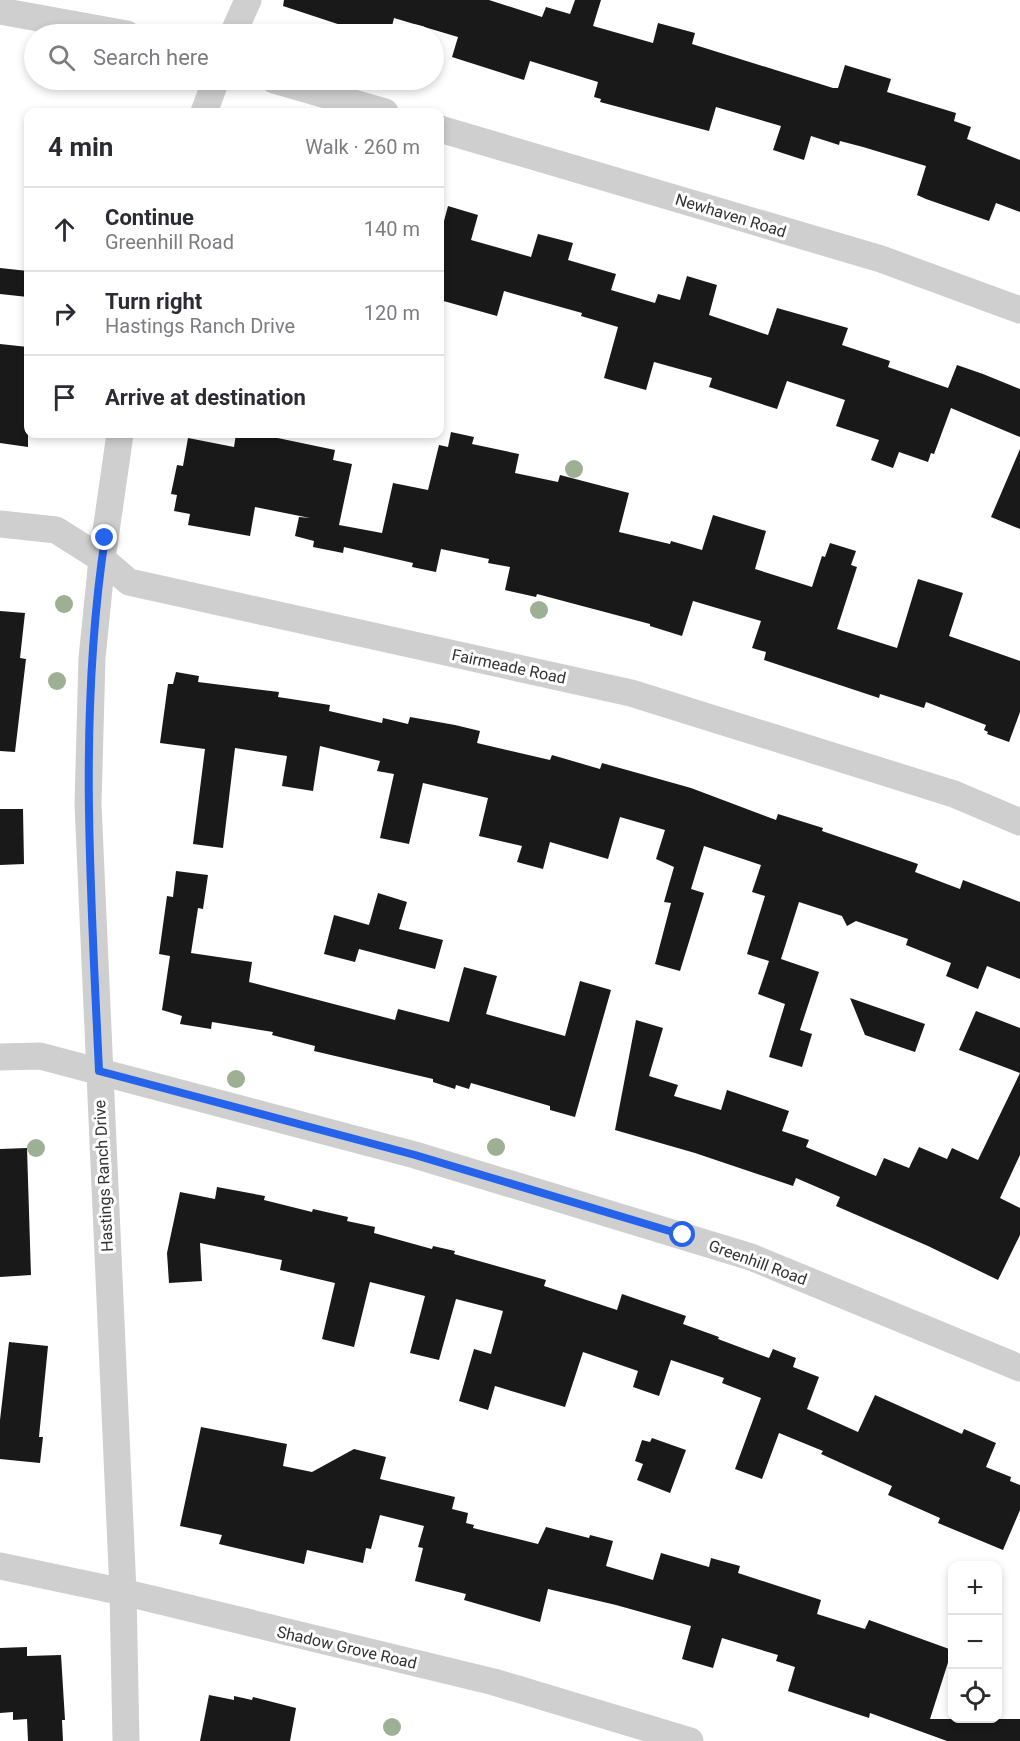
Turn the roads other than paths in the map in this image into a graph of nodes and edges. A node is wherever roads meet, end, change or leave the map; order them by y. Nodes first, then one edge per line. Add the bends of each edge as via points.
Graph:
1 (248, 0) edge
2 (0, 10) edge
3 (74, 24) edge
4 (237, 24) edge
5 (212, 90) edge
6 (309, 90) edge
7 (206, 108) edge
8 (371, 108) edge
9 (444, 130) edge
10 (1020, 310) edge
11 (119, 438) edge
12 (0, 524) edge
13 (102, 560) junction
14 (1020, 822) edge
15 (0, 1057) edge
16 (99, 1071) junction
17 (1020, 1368) edge
18 (0, 1566) edge
19 (123, 1592) junction
20 (126, 1741) edge
21 (690, 1741) edge

1 - 4 street
2 - 3 street
5 - 7 street
6 - 8 street
9 - 10 street, Newhaven Road via 881,260
11 - 13 street, Hastings Ranch Drive
12 - 13 street, Fairmeade Road via 56,530
13 - 14 street, Fairmeade Road via 129,582 632,693 954,794
13 - 16 street, Hastings Ranch Drive via 92,658 88,804
15 - 16 street, Greenhill Road via 40,1056
16 - 17 street, Greenhill Road via 415,1155 752,1257
16 - 19 street, Hastings Ranch Drive
18 - 19 street, Shadow Grove Road
19 - 20 street, Hastings Ranch Drive
19 - 21 street, Shadow Grove Road via 494,1682

